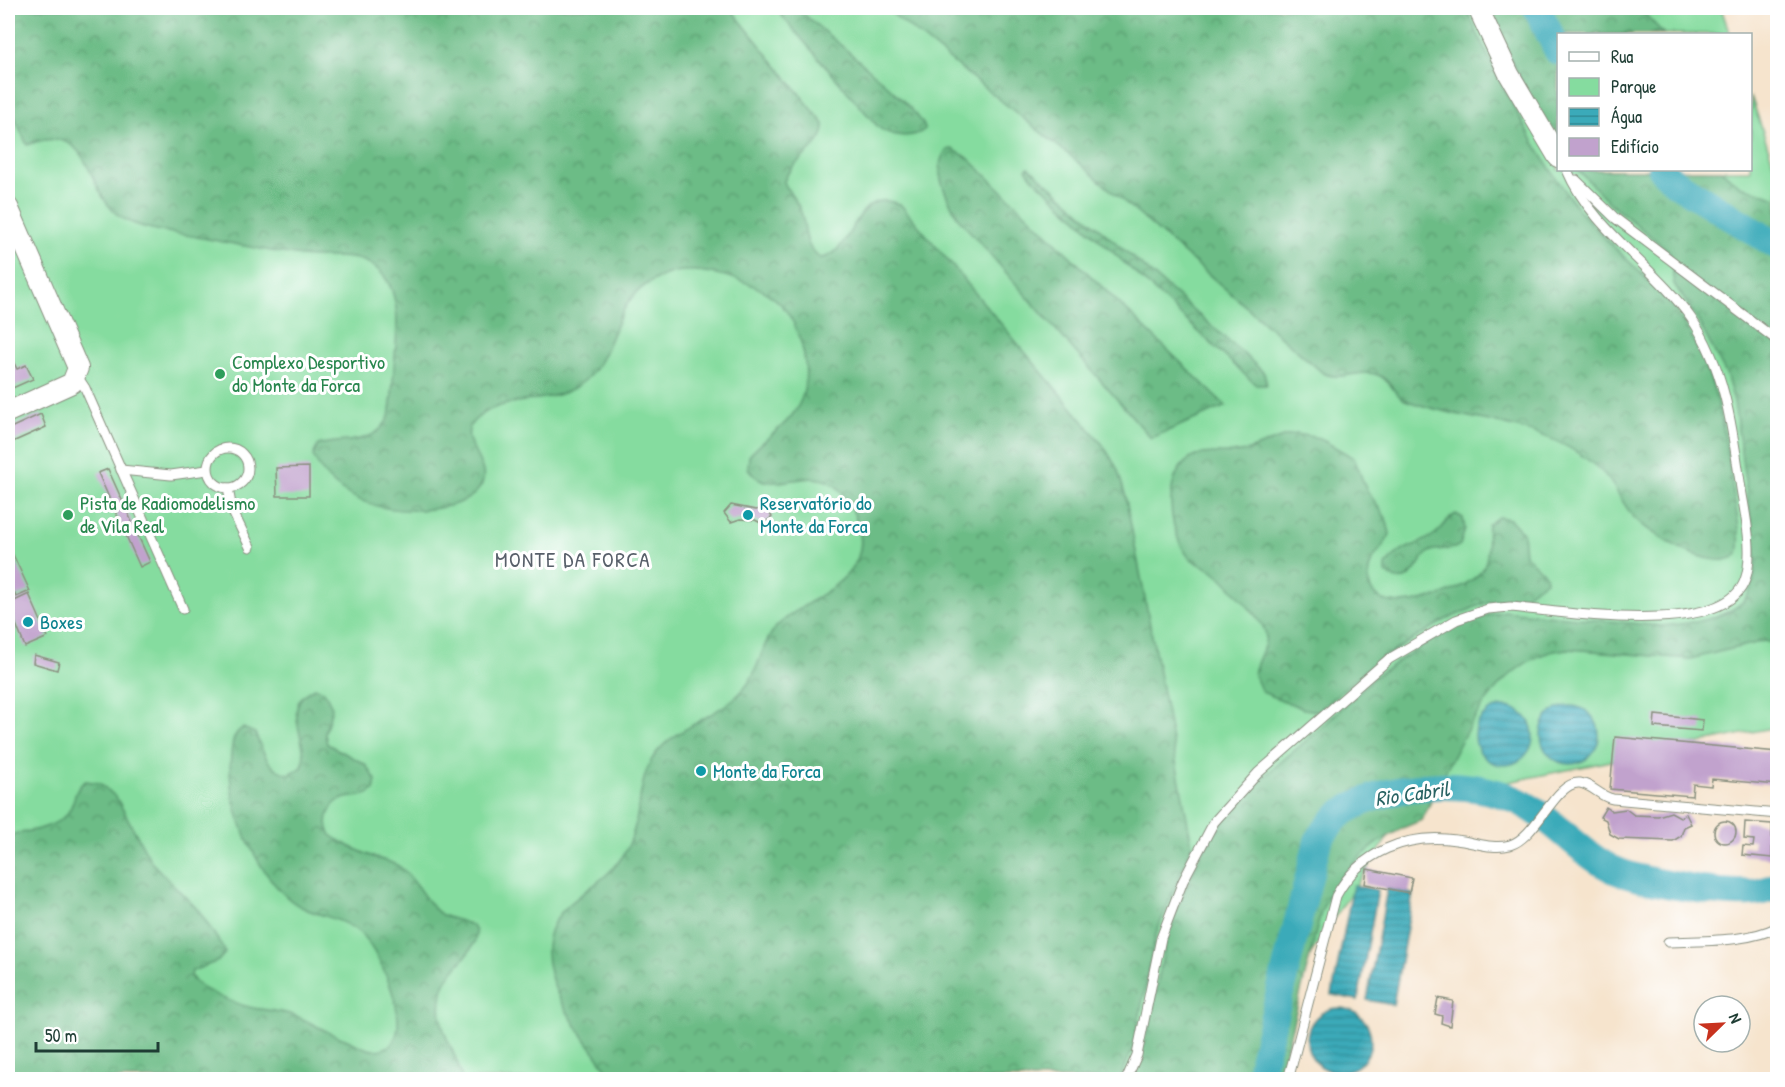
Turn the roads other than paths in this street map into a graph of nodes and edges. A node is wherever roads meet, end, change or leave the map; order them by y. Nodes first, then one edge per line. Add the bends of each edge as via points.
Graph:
1 (1478, 8) edge
2 (1557, 155) edge
3 (1567, 171) edge
4 (1568, 171) edge
5 (8, 207) edge
6 (1778, 341) edge
7 (77, 376) junction
8 (8, 412) edge
9 (121, 470) junction
10 (207, 470) junction
11 (228, 488) junction
12 (250, 547) dead end
13 (183, 609) dead end
14 (1778, 814) edge
15 (1778, 927) edge
16 (1668, 942) dead end
17 (1126, 1080) edge
18 (1288, 1080) edge

1 - 2 street via 1506,67
3 - 17 lane via 1594,213 1682,306 1712,356 1728,405 1735,444 1748,556 1743,587 1711,609 1674,618 1509,607 1488,609 1444,626 1377,668 1249,781 1208,830 1161,938 1137,1055
4 - 6 lane via 1615,218
5 - 7 street via 78,364
7 - 8 street via 69,384
7 - 9 lane
9 - 10 lane via 171,476
9 - 13 lane
10 - 11 lane via 216,485
10 - 11 lane via 208,460 218,450 232,447 243,454 248,473 240,484
11 - 12 lane via 232,510
14 - 18 lane via 1608,798 1579,783 1568,786 1516,843 1501,847 1440,838 1405,841 1378,853 1353,871 1333,902
15 - 16 lane via 1742,937

